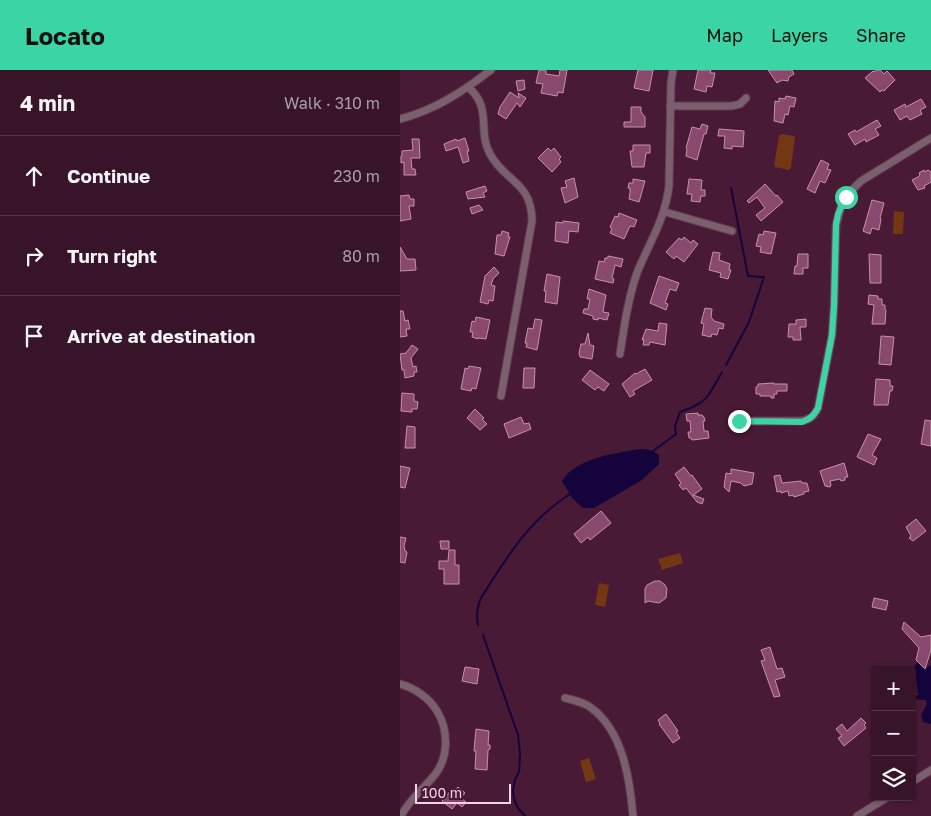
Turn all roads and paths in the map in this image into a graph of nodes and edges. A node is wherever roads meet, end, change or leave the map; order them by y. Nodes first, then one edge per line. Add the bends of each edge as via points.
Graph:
1 (491, 70) edge
2 (673, 70) edge
3 (468, 87) junction
4 (746, 98) dead end
5 (670, 106) junction
6 (400, 120) edge
7 (931, 138) edge
8 (665, 212) junction
9 (732, 231) dead end
10 (620, 354) dead end
11 (501, 396) dead end
12 (739, 421) dead end
13 (400, 684) edge
14 (565, 698) dead end
15 (931, 770) edge
16 (916, 779) edge
17 (882, 801) edge
18 (401, 816) edge
19 (633, 816) edge
20 (858, 816) edge

1 - 3 street
2 - 5 street
3 - 6 street via 448,101
3 - 11 street via 482,106 490,153 524,191 532,211
4 - 5 street via 732,106
5 - 8 street via 669,186
7 - 12 street via 861,181 842,203 836,225 832,335 815,415 802,422
8 - 9 street
8 - 10 street via 637,274
13 - 18 street via 417,691 430,703 443,725 446,742 436,774 413,797
14 - 19 street via 590,707 613,733 621,751
15 - 16 street
17 - 20 street

